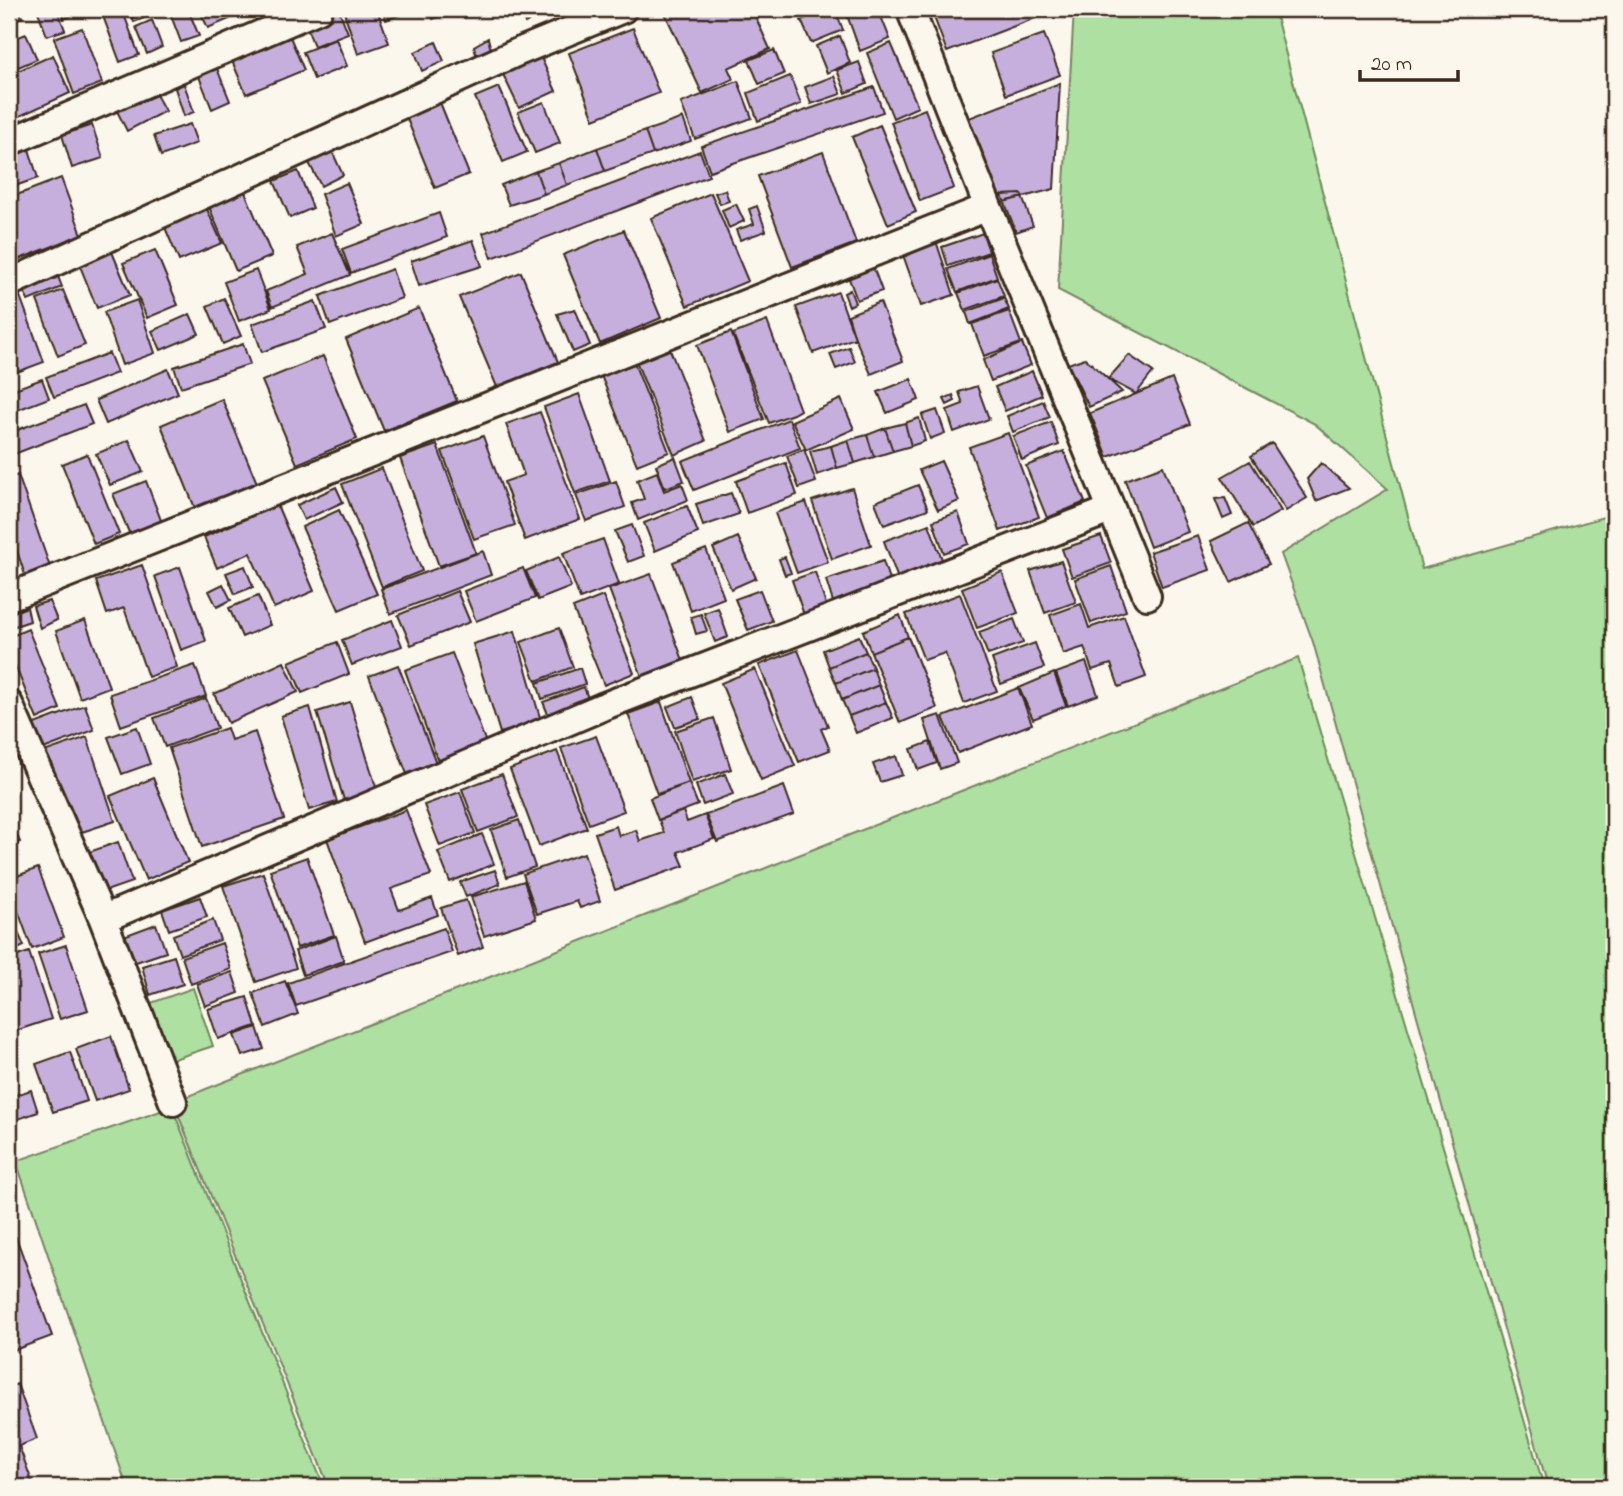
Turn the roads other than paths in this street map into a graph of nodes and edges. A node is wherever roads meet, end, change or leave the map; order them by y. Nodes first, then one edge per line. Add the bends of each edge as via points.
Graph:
1 (319, 9) edge
2 (623, 9) edge
3 (910, 9) edge
4 (9, 142) edge
5 (988, 207) junction
6 (9, 283) edge
7 (1110, 510) junction
8 (1147, 596) dead end
9 (9, 597) edge
10 (9, 704) edge
11 (103, 919) junction
12 (173, 1102) dead end

1 - 4 street
2 - 6 street via 518,52
3 - 5 street
5 - 7 street
5 - 9 street
7 - 8 street
7 - 11 street via 602,707
10 - 11 street
11 - 12 street

